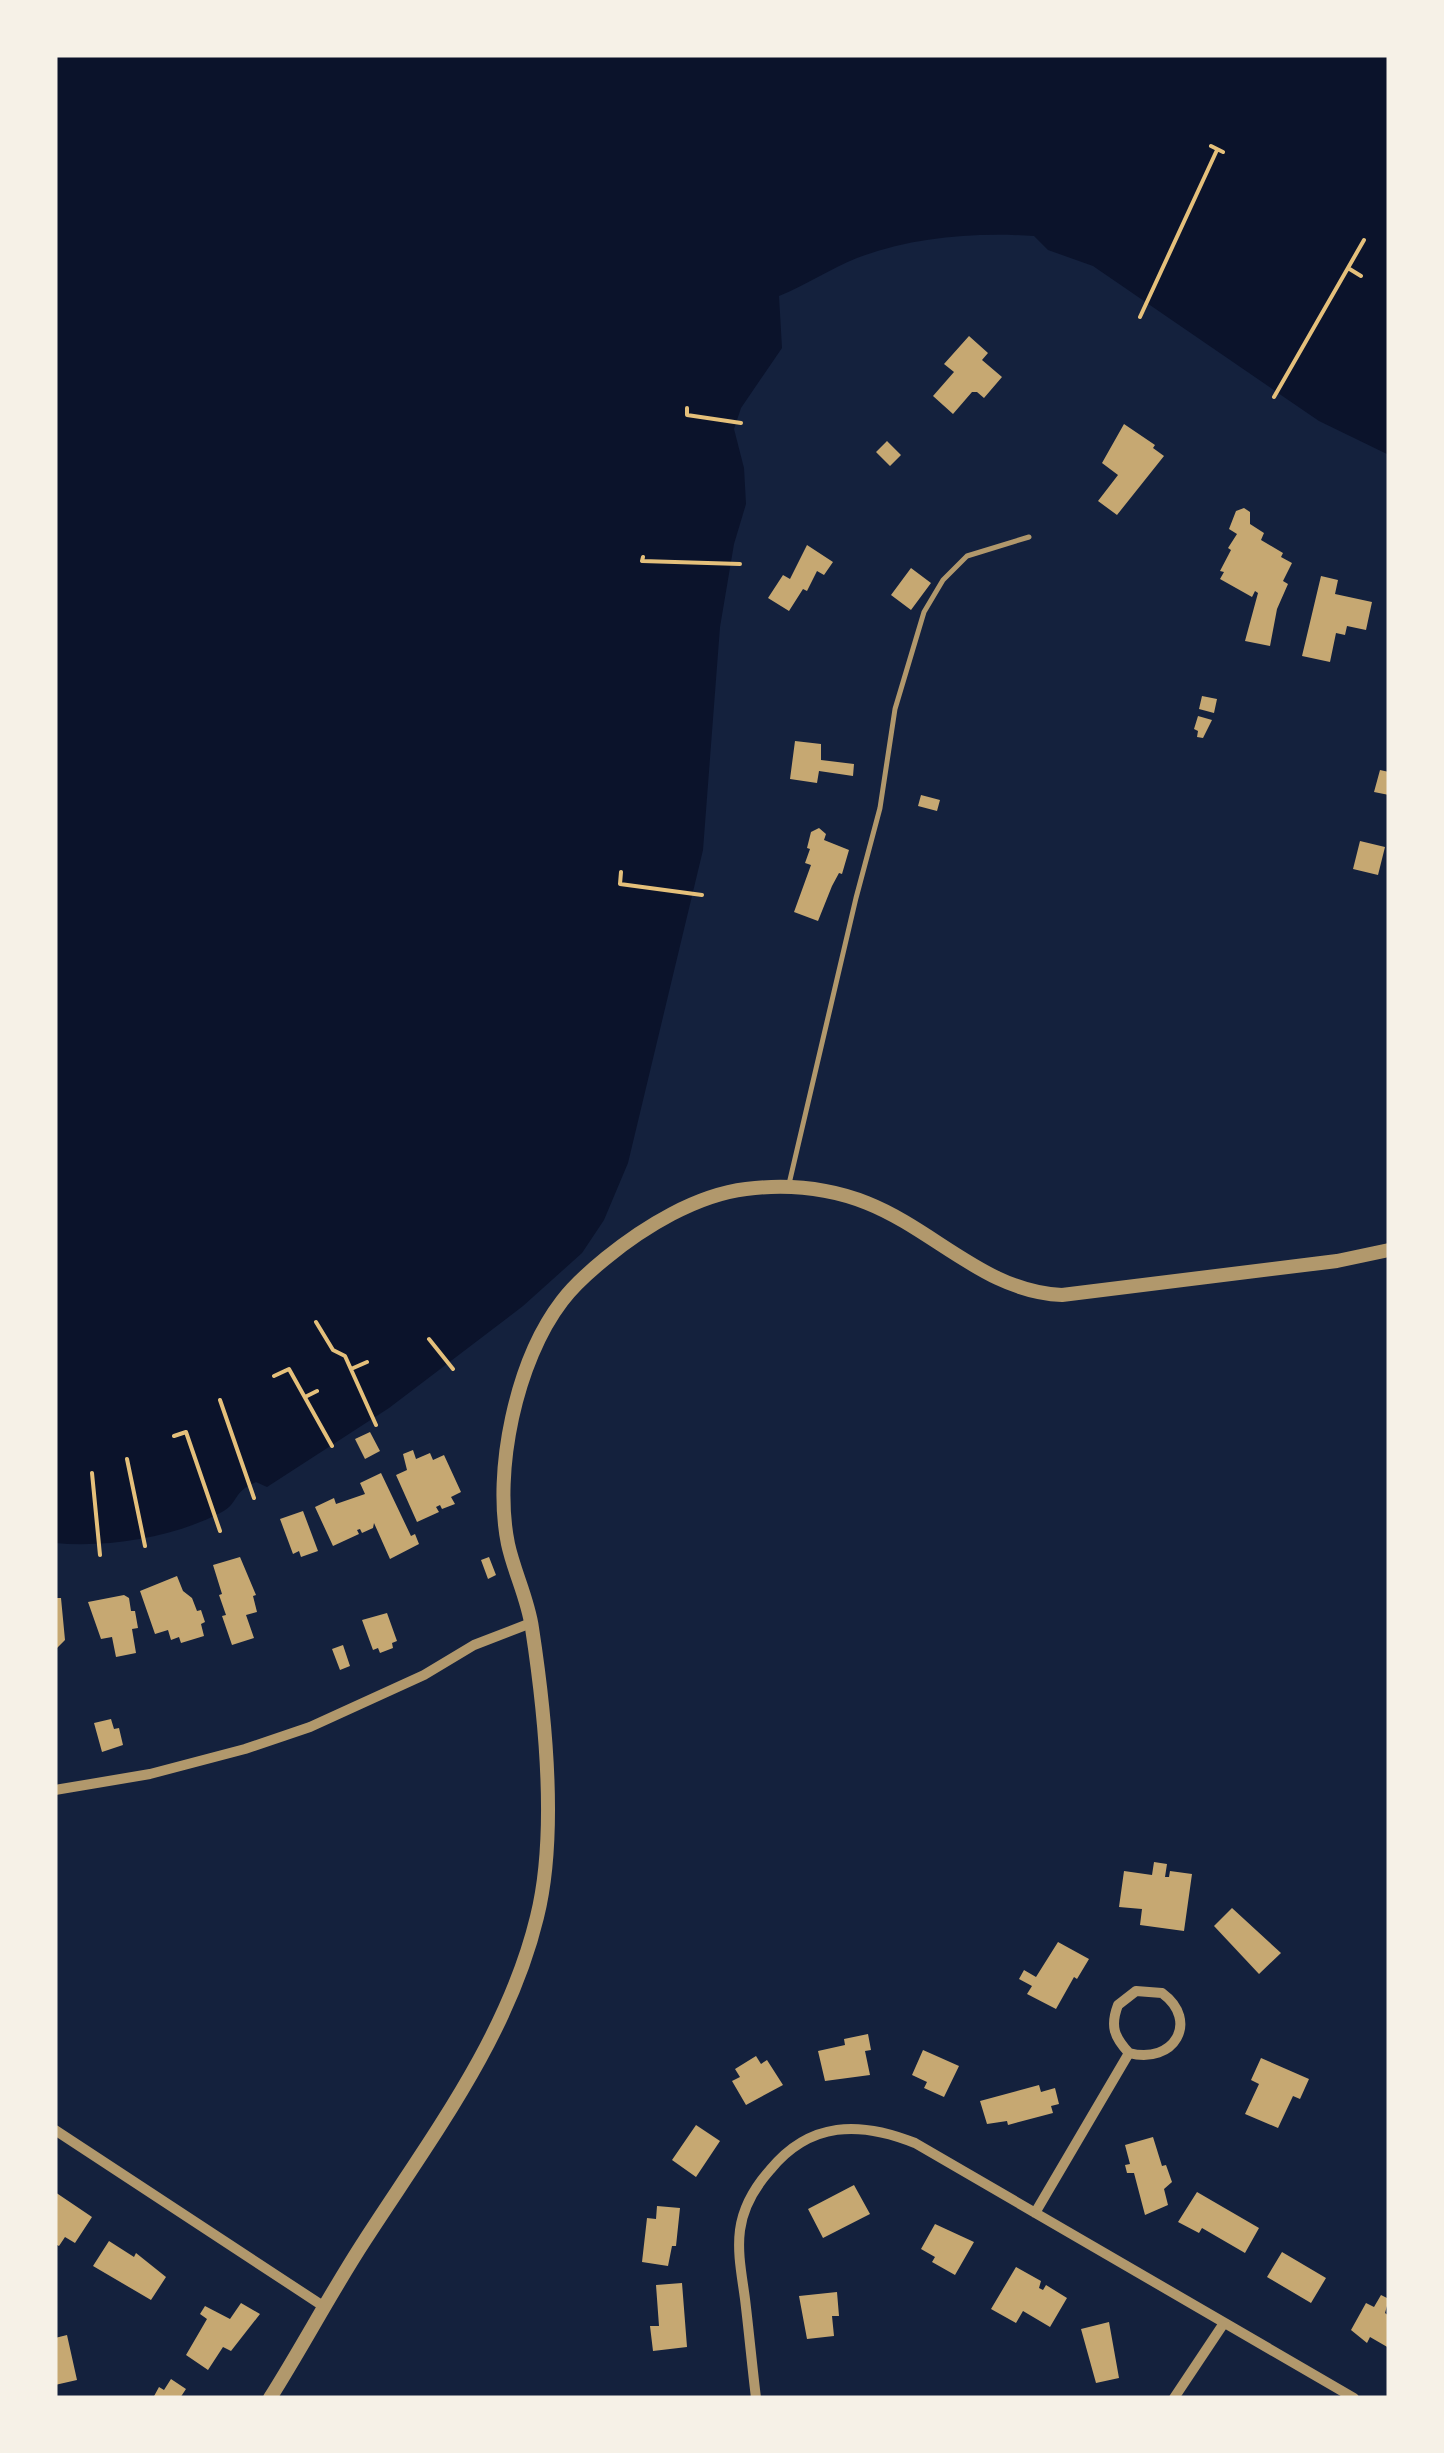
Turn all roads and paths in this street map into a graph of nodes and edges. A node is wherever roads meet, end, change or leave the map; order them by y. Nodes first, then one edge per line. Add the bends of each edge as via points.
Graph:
1 (1217, 149) dead end
2 (1364, 240) dead end
3 (1348, 268) junction
4 (1361, 276) dead end
5 (1140, 317) dead end
6 (1274, 397) dead end
7 (687, 408) dead end
8 (741, 422) dead end
9 (1029, 537) dead end
10 (642, 557) dead end
11 (740, 564) dead end
12 (621, 872) dead end
13 (702, 894) dead end
14 (788, 1187) junction
15 (1389, 1250) edge
16 (316, 1322) dead end
17 (429, 1339) dead end
18 (367, 1362) dead end
19 (350, 1369) junction
20 (452, 1369) dead end
21 (274, 1376) dead end
22 (317, 1391) dead end
23 (305, 1397) junction
24 (220, 1400) dead end
25 (376, 1426) dead end
26 (174, 1436) dead end
27 (332, 1446) dead end
28 (128, 1459) dead end
29 (92, 1474) dead end
30 (254, 1498) dead end
31 (220, 1531) dead end
32 (145, 1546) dead end
33 (100, 1555) dead end
34 (531, 1623) junction
35 (55, 1790) edge
36 (1130, 2052) junction
37 (55, 2130) edge
38 (1036, 2213) junction
39 (323, 2306) junction
40 (1224, 2323) junction
41 (270, 2398) edge
42 (756, 2398) edge
43 (1174, 2398) edge
44 (1354, 2398) edge

1 - 5 path
2 - 3 path
3 - 4 path
3 - 6 path
7 - 8 path via 687,415
9 - 14 lane via 967,556 924,612 895,710 880,808
10 - 11 path
12 - 13 path via 620,884
14 - 15 street via 868,1203 992,1276 1036,1294
14 - 34 street via 742,1189 657,1223 588,1274 544,1328 514,1414 504,1475 508,1544
16 - 19 path
17 - 20 path
18 - 19 path
19 - 25 path
21 - 23 path via 289,1368
22 - 23 path
23 - 27 path
24 - 30 path
26 - 31 path via 186,1432
28 - 32 path
29 - 33 path
34 - 35 street via 474,1644 424,1675 310,1727 150,1774
34 - 39 street via 547,1816 538,1914 514,1988 472,2074
36 - 36 street via 1159,2055 1178,2035 1177,2009 1162,1993 1136,1991 1118,2005 1113,2028
36 - 38 street
37 - 39 street
38 - 40 street
38 - 42 street via 886,2132 833,2130 805,2138 759,2182 740,2225
39 - 41 street
40 - 43 street
40 - 44 street

